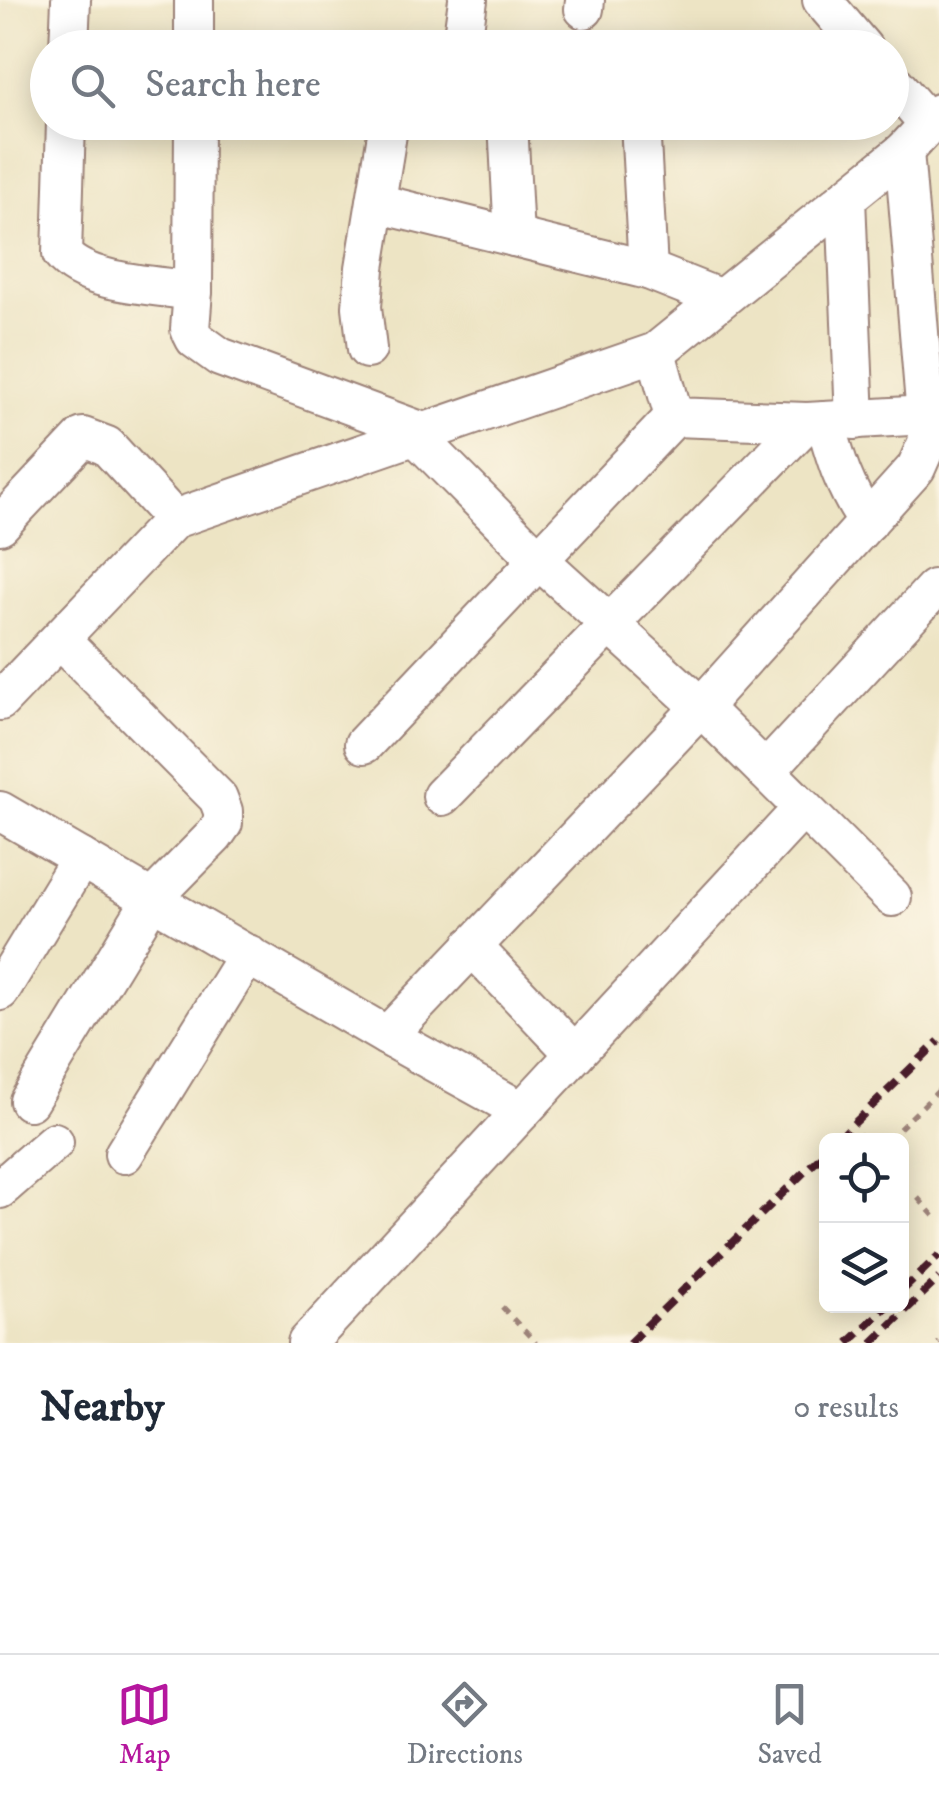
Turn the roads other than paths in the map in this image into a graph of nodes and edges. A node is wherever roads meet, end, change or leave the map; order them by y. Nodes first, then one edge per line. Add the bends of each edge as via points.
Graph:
1 (71, 0) edge
2 (194, 0) edge
3 (822, 0) edge
4 (70, 30) edge
5 (194, 30) edge
6 (848, 30) edge
7 (909, 106) edge
8 (924, 129) edge
9 (65, 140) edge
10 (194, 140) edge
11 (386, 140) edge
12 (509, 140) edge
13 (641, 140) edge
14 (846, 198) junction
15 (376, 203) junction
16 (514, 237) junction
17 (648, 270) junction
18 (193, 291) junction
19 (721, 299) junction
20 (367, 349) dead end
21 (656, 352) junction
22 (926, 415) junction
23 (674, 417) junction
24 (829, 421) junction
25 (421, 434) junction
26 (174, 519) junction
27 (868, 522) junction
28 (0, 525) edge
29 (539, 560) junction
30 (934, 588) dead end
31 (610, 624) junction
32 (60, 639) junction
33 (0, 701) edge
34 (701, 707) junction
35 (364, 744) dead end
36 (766, 771) junction
37 (442, 796) dead end
38 (803, 808) junction
39 (0, 812) edge
40 (81, 858) junction
41 (892, 896) dead end
42 (152, 899) junction
43 (472, 946) junction
44 (248, 954) junction
45 (0, 991) edge
46 (387, 1036) junction
47 (575, 1054) junction
48 (29, 1101) dead end
49 (522, 1111) junction
50 (54, 1142) dead end
51 (124, 1154) dead end
52 (0, 1189) edge
53 (306, 1343) edge

1 - 4 street
2 - 5 street
3 - 6 street
7 - 8 street
8 - 14 street
8 - 22 street
9 - 18 street via 62,254 70,264 95,276
10 - 18 street
11 - 15 street
12 - 16 street
13 - 17 street
14 - 19 street
14 - 24 street
15 - 16 street
15 - 20 street via 362,306
16 - 17 street
17 - 19 street
18 - 25 street via 190,329 220,357
19 - 21 street
21 - 23 street
21 - 25 street
22 - 24 street
22 - 27 street via 928,440 916,468
23 - 24 street
23 - 29 street
24 - 27 street via 841,476
24 - 31 street
25 - 26 street
25 - 29 street
26 - 28 street via 106,446 83,437
26 - 32 street
27 - 34 street
29 - 31 street
29 - 35 street
30 - 36 street
31 - 34 street
31 - 37 street
32 - 33 street
32 - 42 street via 218,798 223,811 214,836
34 - 36 street
34 - 43 street
36 - 38 street
38 - 41 street
38 - 47 street
39 - 40 street
40 - 42 street
40 - 45 street
42 - 44 street
42 - 48 street
43 - 46 street
43 - 47 street
44 - 46 street
44 - 51 street
46 - 49 street
47 - 49 street
49 - 53 street
50 - 52 street

